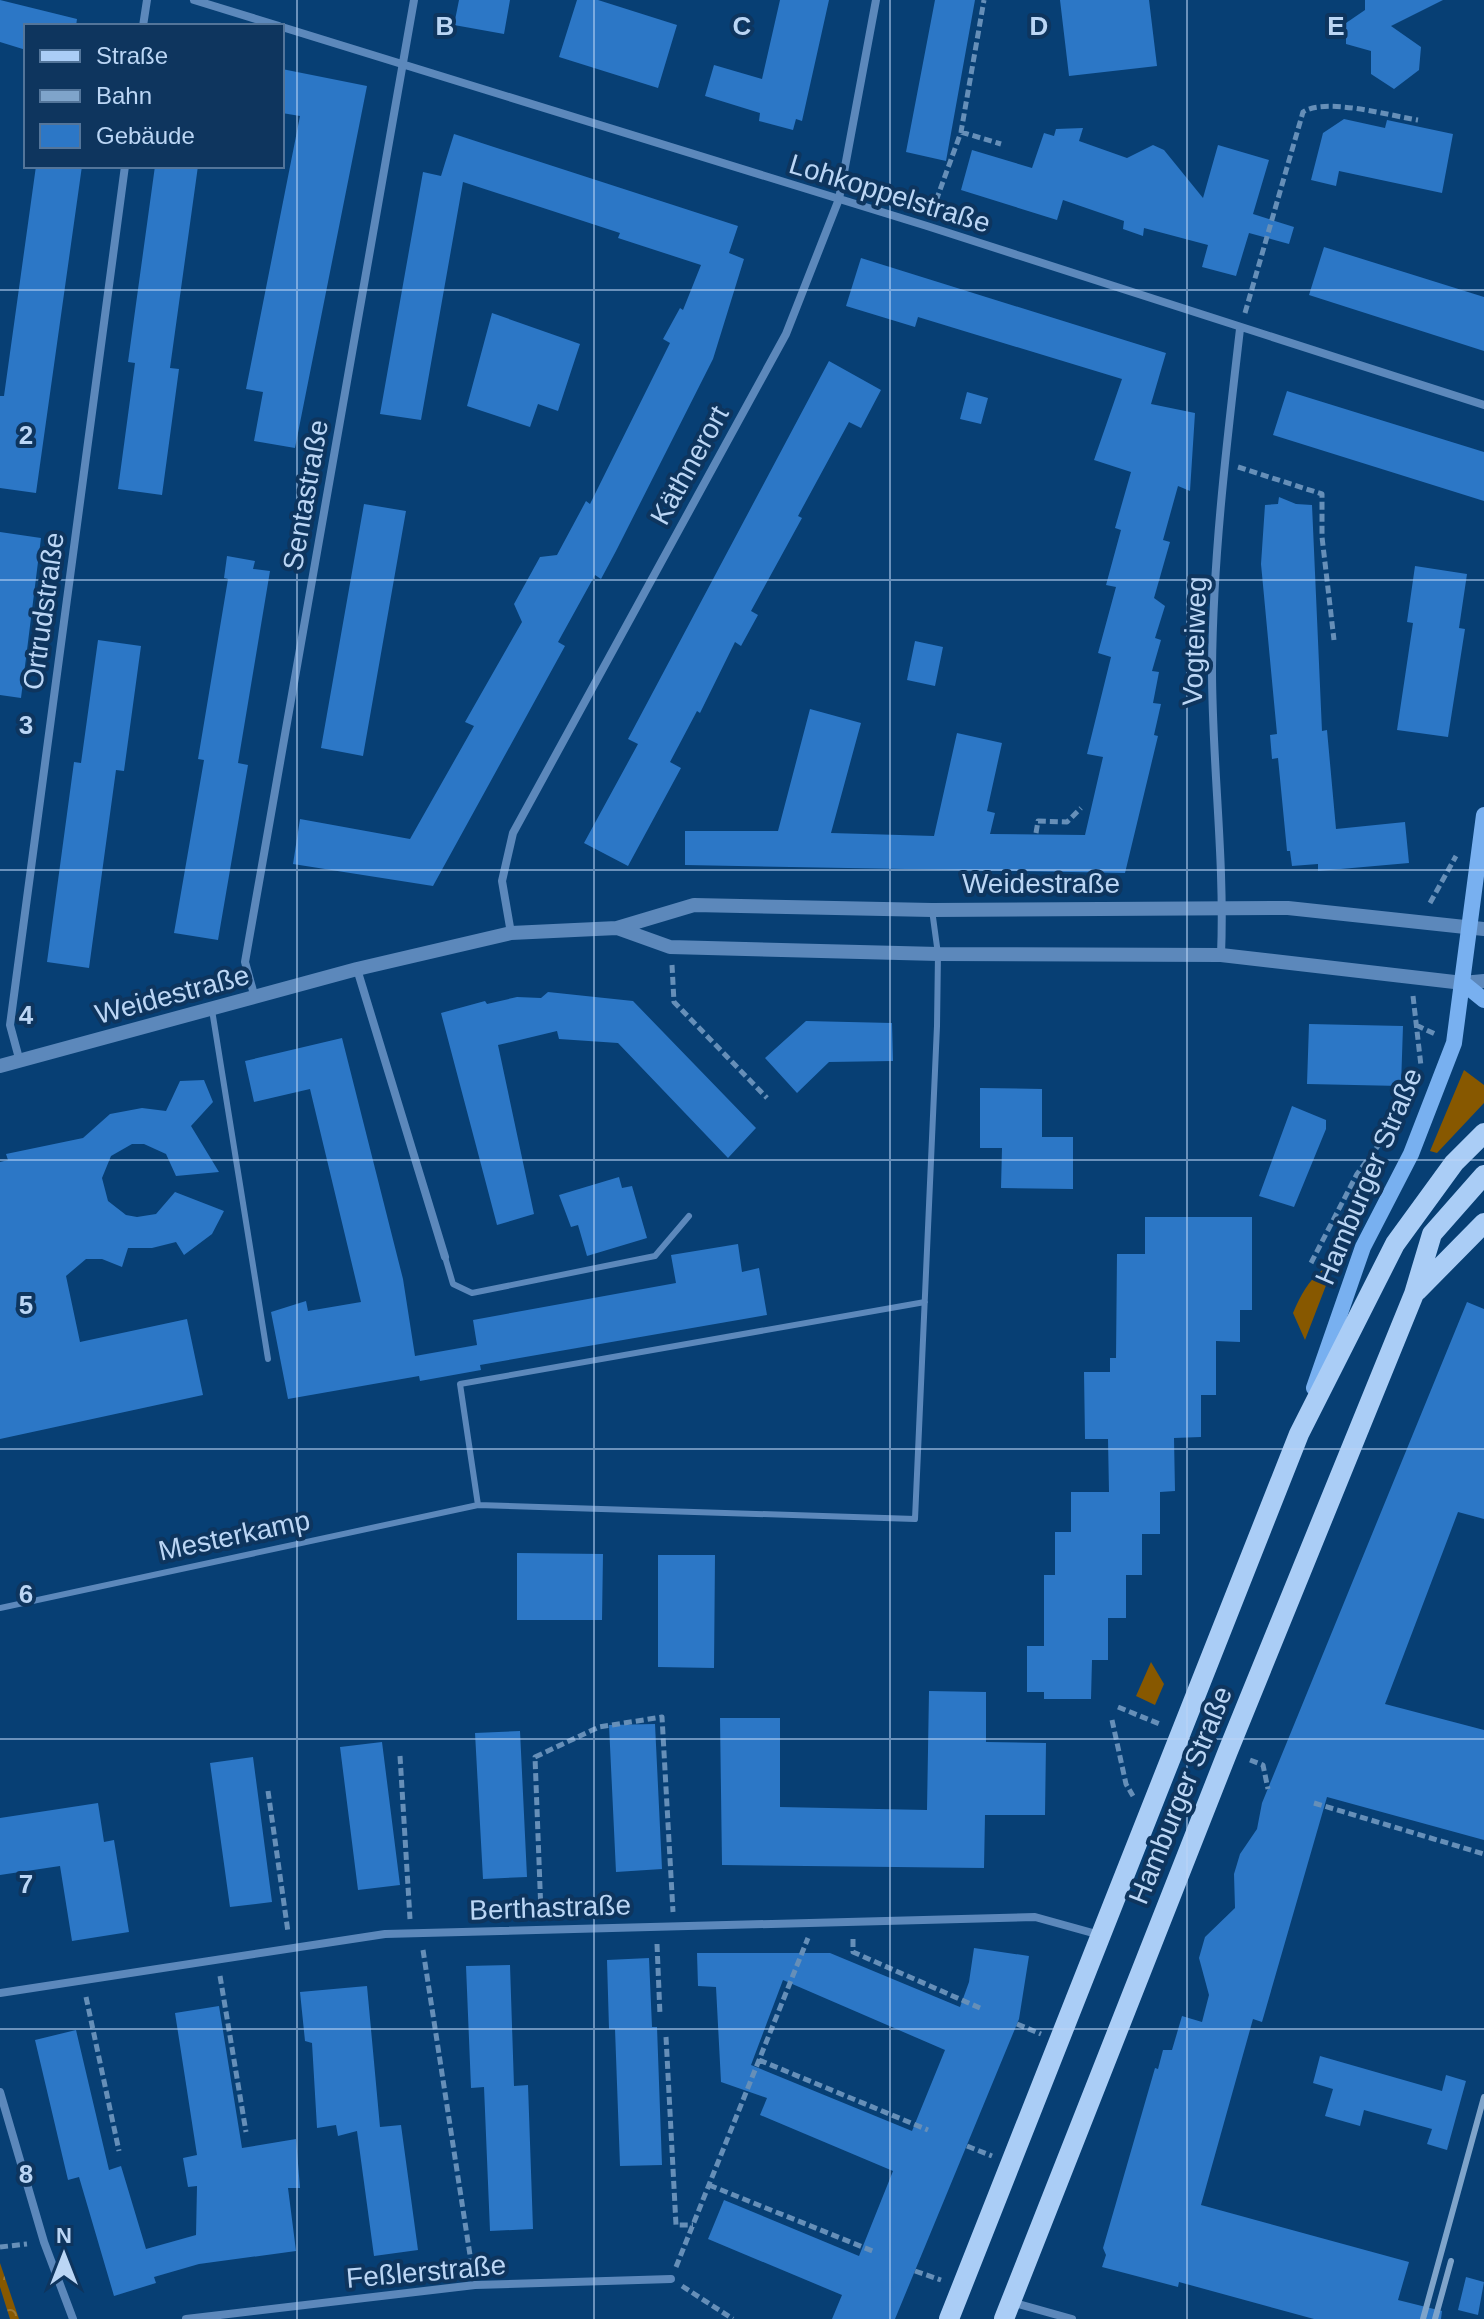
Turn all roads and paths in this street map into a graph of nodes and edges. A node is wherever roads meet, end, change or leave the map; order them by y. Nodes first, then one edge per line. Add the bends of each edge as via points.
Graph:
1 (147, 0) edge
2 (194, 0) edge
3 (414, 0) edge
4 (876, 0) edge
5 (984, 0) edge
6 (143, 24) edge
7 (273, 24) edge
8 (284, 27) edge
9 (403, 64) junction
10 (1418, 120) dead end
11 (961, 132) junction
12 (1001, 144) dead end
13 (125, 168) edge
14 (839, 199) junction
15 (927, 226) junction
16 (1240, 329) junction
17 (1484, 405) edge
18 (1225, 462) junction
19 (1334, 640) dead end
20 (1081, 808) dead end
21 (1484, 815) edge
22 (1036, 833) dead end
23 (1223, 908) junction
24 (932, 910) junction
25 (617, 928) junction
26 (1476, 929) edge
27 (511, 933) junction
28 (670, 947) junction
29 (938, 954) junction
30 (1221, 955) junction
31 (357, 969) junction
32 (1484, 981) edge
33 (1463, 983) junction
34 (255, 998) junction
35 (1484, 1000) edge
36 (212, 1010) junction
37 (1416, 1025) dead end
38 (20, 1062) junction
39 (0, 1066) edge
40 (1421, 1077) dead end
41 (767, 1098) dead end
42 (1408, 1106) dead end
43 (1484, 1133) edge
44 (1484, 1175) edge
45 (689, 1216) dead end
46 (1484, 1223) edge
47 (445, 1257) joint
48 (1311, 1263) dead end
49 (1414, 1294) junction
50 (925, 1302) junction
51 (268, 1359) dead end
52 (1299, 1434) junction
53 (478, 1505) junction
54 (0, 1608) edge
55 (1112, 1720) dead end
56 (400, 1756) dead end
57 (268, 1791) dead end
58 (1314, 1803) dead end
59 (1148, 1822) junction
60 (1484, 1854) edge
61 (854, 1921) junction
62 (814, 1922) junction
63 (674, 1926) junction
64 (656, 1927) junction
65 (542, 1930) junction
66 (415, 1933) junction
67 (1103, 1936) junction
68 (291, 1949) junction
69 (217, 1960) junction
70 (83, 1980) junction
71 (0, 1993) edge
72 (980, 2008) dead end
73 (660, 2015) dead end
74 (666, 2037) dead end
75 (759, 2060) junction
76 (0, 2092) edge
77 (928, 2130) dead end
78 (246, 2132) dead end
79 (119, 2151) dead end
80 (709, 2185) junction
81 (693, 2225) junction
82 (44, 2242) junction
83 (0, 2247) edge
84 (875, 2252) dead end
85 (671, 2279) junction
86 (475, 2285) junction
87 (1007, 2311) edge
88 (73, 2319) edge
89 (186, 2319) edge
90 (733, 2319) edge
91 (949, 2319) edge
92 (1072, 2319) edge

1 - 6 street
2 - 7 street, Lohkoppelstraße
3 - 9 street, Sentastraße
4 - 14 street, Käthnerort
5 - 11 path
8 - 9 street, Lohkoppelstraße
9 - 14 street, Lohkoppelstraße
9 - 34 street, Sentastraße via 245,962
10 - 16 path via 1343,107 1310,107 1303,112
11 - 12 path
11 - 15 path
13 - 38 street, Ortrudstraße via 10,1025
14 - 15 street, Lohkoppelstraße
14 - 27 street, Käthnerort via 786,334 513,833 502,881
15 - 16 street, Lohkoppelstraße
16 - 17 street, Lohkoppelstraße
16 - 18 street, Vogteiweg
18 - 19 path via 1322,494
18 - 23 street, Vogteiweg via 1212,666
20 - 22 path via 1067,822 1038,821
21 - 26 main road, Hamburger Straße
23 - 24 street, Weidestraße
23 - 26 street, Weidestraße via 1288,908
23 - 30 street, Vogteiweg
24 - 25 street, Weidestraße via 720,903 694,905
24 - 29 lane
25 - 27 street, Weidestraße
25 - 28 street, Weidestraße
26 - 33 main road, Hamburger Straße
27 - 31 street, Weidestraße
28 - 29 street, Weidestraße
28 - 41 path via 674,1002
29 - 30 street, Weidestraße
29 - 50 lane
30 - 33 street, Weidestraße
31 - 34 street, Weidestraße
31 - 47 street
32 - 33 street, Weidestraße
33 - 35 main road
33 - 52 main road, Hamburger Straße via 1454,1043 1411,1154 1363,1247
34 - 36 street, Weidestraße
36 - 38 street, Weidestraße
36 - 51 lane
37 - 40 path
38 - 39 street, Weidestraße
42 - 48 path via 1357,1174
43 - 52 main road, Hamburger Straße via 1454,1163 1395,1244
44 - 49 main road, Hamburger Straße via 1432,1234
45 - 47 lane via 655,1256 472,1293 453,1284
46 - 49 main road, Hamburger Straße
49 - 87 main road, Hamburger Straße
50 - 53 lane via 460,1384
50 - 53 lane, Mesterkamp via 915,1519
52 - 59 main road, Hamburger Straße
53 - 54 lane, Mesterkamp
55 - 59 path via 1126,1784
56 - 66 path
57 - 68 path
58 - 60 path
59 - 67 main road, Hamburger Straße
61 - 62 street, Berthastraße
61 - 67 street, Berthastraße via 1035,1917
61 - 72 path via 853,1952
62 - 63 street, Berthastraße
62 - 75 path
63 - 64 street, Berthastraße
63 - 65 path via 662,1717 599,1727 535,1757
64 - 65 street, Berthastraße
64 - 73 path
65 - 66 street, Berthastraße
66 - 68 street, Berthastraße
66 - 86 path
67 - 91 main road, Hamburger Straße
68 - 69 street, Berthastraße
69 - 70 street, Berthastraße
69 - 78 path
70 - 71 street, Berthastraße
70 - 79 path
74 - 81 path via 676,2225
75 - 77 path
75 - 80 path
76 - 82 street
80 - 81 path
80 - 84 path
81 - 85 path
82 - 83 path
82 - 88 street
85 - 86 street, Feßlerstraße
85 - 90 path
86 - 89 street, Feßlerstraße
87 - 92 street

